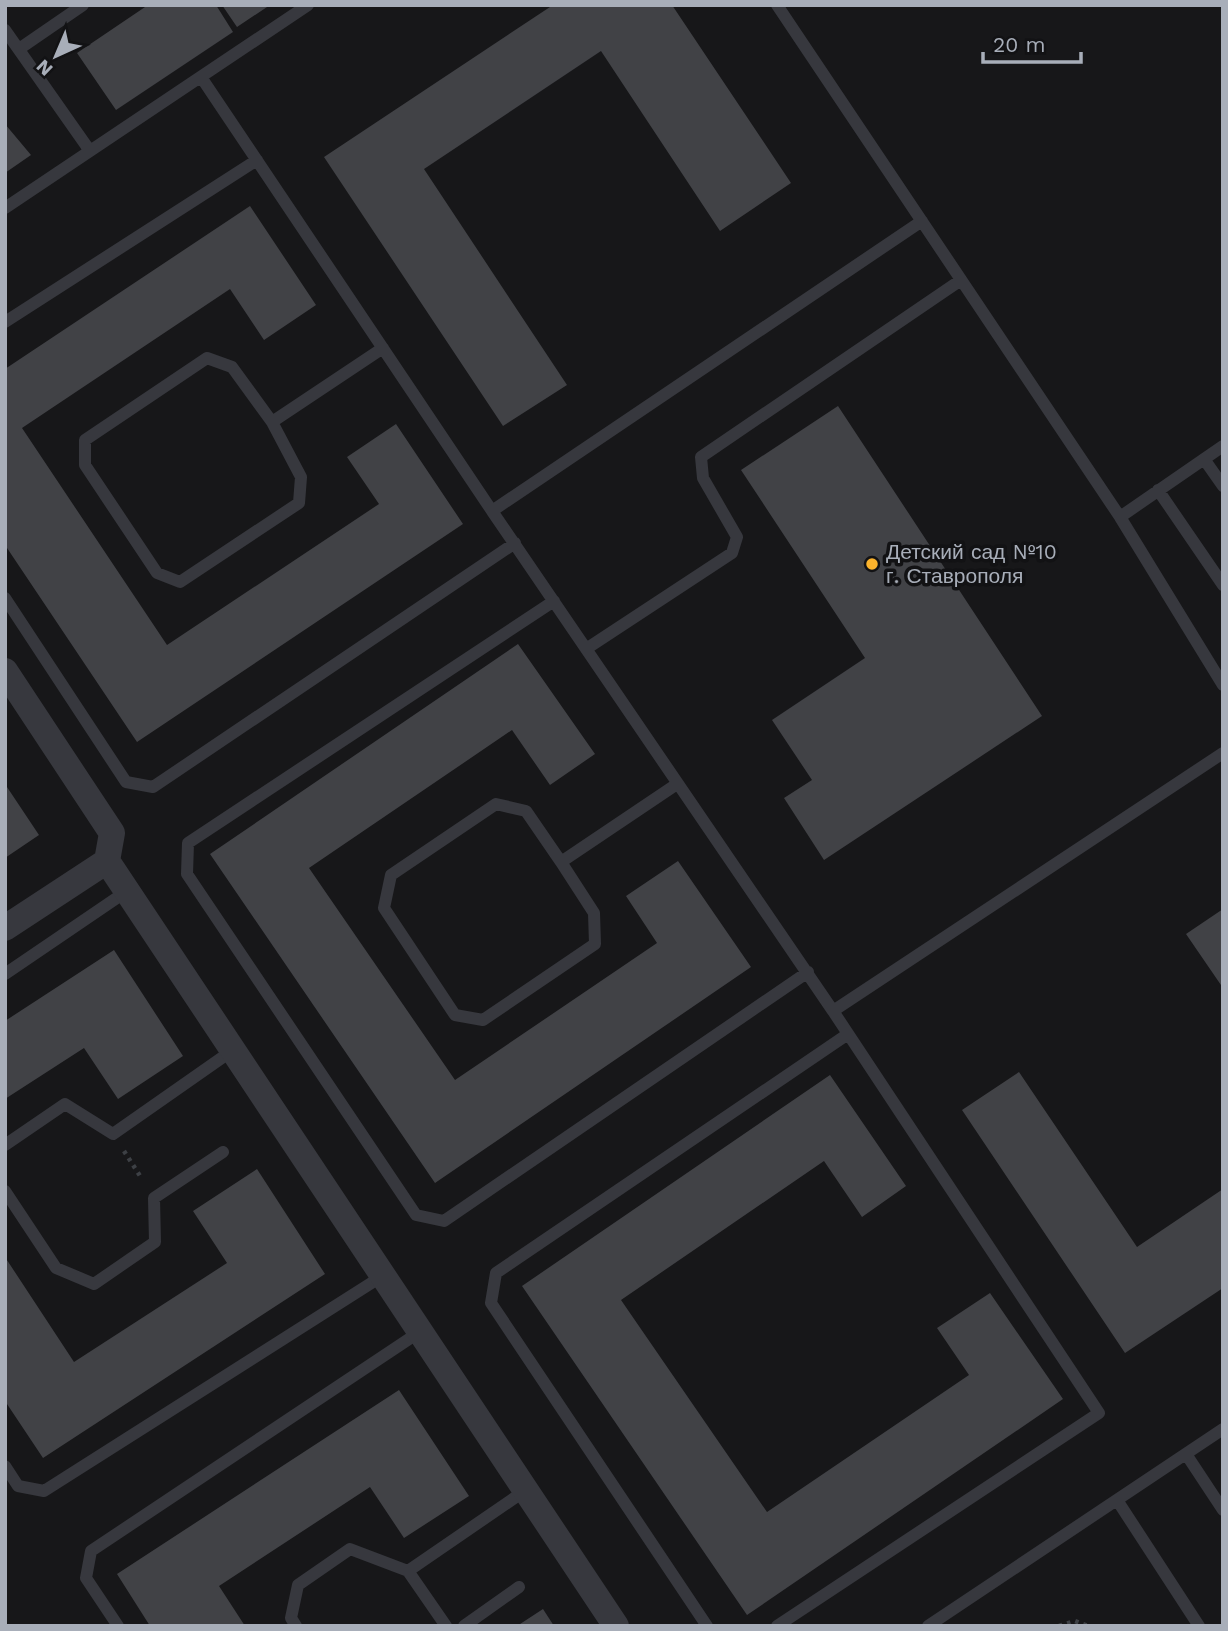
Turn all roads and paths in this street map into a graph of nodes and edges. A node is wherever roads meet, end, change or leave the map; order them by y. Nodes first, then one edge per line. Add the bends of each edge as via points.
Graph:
1 (83, 5) edge
2 (308, 5) edge
3 (777, 5) edge
4 (5, 30) edge
5 (19, 49) junction
6 (201, 77) junction
7 (90, 151) junction
8 (257, 160) junction
9 (5, 208) edge
10 (922, 220) junction
11 (961, 280) junction
12 (5, 322) edge
13 (383, 348) junction
14 (272, 422) junction
15 (1223, 446) edge
16 (1204, 459) junction
17 (1223, 486) edge
18 (1158, 490) junction
19 (492, 511) junction
20 (1120, 517) junction
21 (515, 543) junction
22 (1223, 585) edge
23 (5, 598) edge
24 (554, 601) junction
25 (586, 649) junction
26 (5, 671) edge
27 (1223, 685) edge
28 (1223, 753) edge
29 (677, 784) junction
30 (107, 861) junction
31 (561, 862) junction
32 (127, 891) junction
33 (5, 928) edge
34 (808, 972) junction
35 (5, 974) edge
36 (834, 1012) junction
37 (848, 1034) junction
38 (233, 1050) junction
39 (113, 1134) junction
40 (5, 1145) edge
41 (223, 1152) dead end
42 (5, 1191) edge
43 (154, 1198) junction
44 (384, 1275) junction
45 (421, 1331) junction
46 (1223, 1429) edge
47 (1186, 1454) junction
48 (5, 1466) edge
49 (526, 1490) junction
50 (1117, 1500) junction
51 (1223, 1510) edge
52 (408, 1571) junction
53 (519, 1587) dead end
54 (118, 1626) edge
55 (296, 1626) edge
56 (446, 1626) edge
57 (464, 1626) edge
58 (616, 1626) edge
59 (707, 1626) edge
60 (777, 1626) edge
61 (928, 1626) edge
62 (1059, 1626) edge
63 (1088, 1626) edge
64 (1199, 1626) edge

1 - 5 lane
2 - 6 lane
3 - 10 lane
4 - 5 lane
5 - 7 lane
6 - 7 lane
6 - 8 lane
7 - 9 lane
8 - 12 lane
8 - 13 lane
10 - 11 lane
10 - 19 lane
11 - 20 lane
11 - 25 lane via 701,457 703,478 737,537 732,553
13 - 14 lane
13 - 19 lane
14 - 14 lane via 232,366 207,358 85,440 85,465 157,573 180,582 299,503 301,477
15 - 16 lane
16 - 17 lane
16 - 18 lane
18 - 20 lane
18 - 22 lane
19 - 21 lane
20 - 27 lane
21 - 23 lane via 153,787 126,782
21 - 24 lane
24 - 25 lane
24 - 34 lane via 188,843 187,874 416,1215 444,1221
25 - 29 lane
26 - 30 street via 113,833
28 - 36 lane
29 - 31 lane
29 - 34 lane
30 - 32 street
30 - 33 street
31 - 31 lane via 526,811 496,804 391,875 384,908 455,1015 483,1020 595,944 594,913
32 - 35 lane
32 - 38 street
34 - 36 lane
36 - 37 lane
37 - 59 lane via 496,1273 491,1303
37 - 60 lane via 1098,1413
38 - 39 lane
38 - 44 street
39 - 40 lane via 65,1104
39 - 43 path
41 - 43 lane
42 - 43 lane via 56,1268 94,1284 155,1242
44 - 45 street
44 - 48 lane via 44,1491 18,1486
45 - 49 street
45 - 54 lane via 92,1551 86,1578
46 - 47 lane
47 - 50 lane
47 - 51 lane
49 - 52 lane
49 - 58 street
50 - 61 lane
50 - 64 lane
52 - 55 lane via 350,1549 298,1585 292,1618
52 - 56 lane
53 - 57 lane
62 - 63 path via 1075,1621

